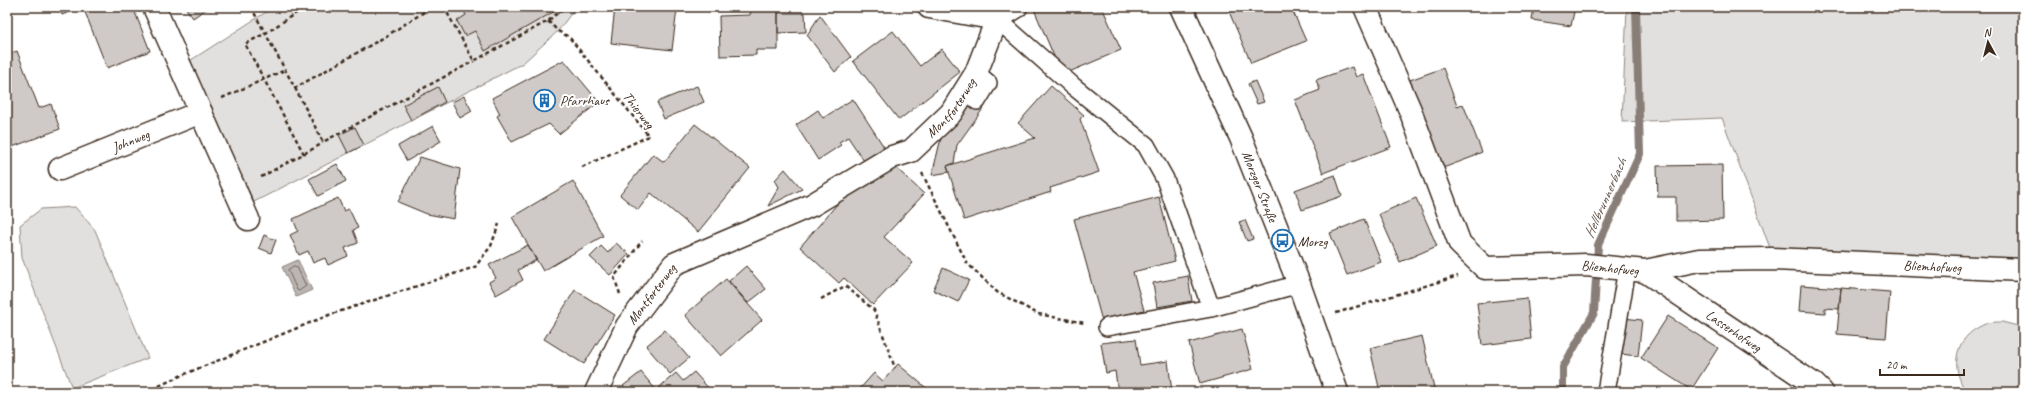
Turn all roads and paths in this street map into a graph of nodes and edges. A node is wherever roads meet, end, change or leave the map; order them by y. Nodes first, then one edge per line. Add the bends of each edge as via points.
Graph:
1 (154, 7) edge
2 (251, 7) edge
3 (305, 7) edge
4 (432, 7) edge
5 (444, 7) edge
6 (565, 7) edge
7 (929, 7) edge
8 (1016, 7) edge
9 (1181, 7) edge
10 (1365, 7) edge
11 (997, 19) junction
12 (548, 21) junction
13 (266, 33) junction
14 (474, 61) junction
15 (285, 70) junction
16 (976, 74) junction
17 (264, 80) junction
18 (295, 88) junction
19 (977, 101) dead end
20 (201, 112) junction
21 (322, 142) junction
22 (911, 151) junction
23 (304, 154) junction
24 (580, 168) dead end
25 (60, 170) dead end
26 (261, 177) dead end
27 (248, 219) dead end
28 (499, 224) dead end
29 (642, 241) dead end
30 (1485, 268) junction
31 (1627, 269) junction
32 (2023, 270) edge
33 (1299, 284) junction
34 (616, 299) dead end
35 (821, 299) dead end
36 (1211, 308) junction
37 (1330, 315) dead end
38 (1107, 327) joint
39 (895, 368) dead end
40 (146, 392) edge
41 (596, 392) edge
42 (1338, 392) edge
43 (1606, 392) edge
44 (1822, 392) edge

1 - 20 street
2 - 13 path
3 - 13 path
4 - 18 path via 384,38
5 - 14 path
6 - 12 path
7 - 11 street
8 - 11 street
9 - 33 street, Morzger Straße via 1241,138
10 - 30 street via 1410,110 1460,244
11 - 16 street, Montforterweg
11 - 36 lane via 1073,86 1146,145 1165,179
12 - 14 path
12 - 24 path, Thierweg via 569,37 649,136
13 - 15 path
13 - 17 path via 245,44
14 - 21 path
15 - 17 path
15 - 18 path
16 - 19 lane via 988,83
16 - 22 street, Montforterweg via 951,113
17 - 20 path via 207,104
17 - 23 path
18 - 21 path
20 - 25 street, Johnweg
20 - 27 street
21 - 23 path
22 - 38 path via 967,263 997,292 1038,314
22 - 41 street, Montforterweg via 892,157 812,205 674,264 627,326
23 - 26 path
28 - 40 path via 491,246 475,267 329,315
29 - 34 path via 614,277 620,293
30 - 31 street, Bliemhofweg via 1586,265
30 - 37 path
31 - 32 street, Bliemhofweg via 1700,260 1771,259
31 - 43 lane
31 - 44 street, Lasserhofweg via 1815,385
33 - 36 lane
33 - 42 street, Morzger Straße
35 - 39 path via 845,286 874,310
36 - 38 lane

